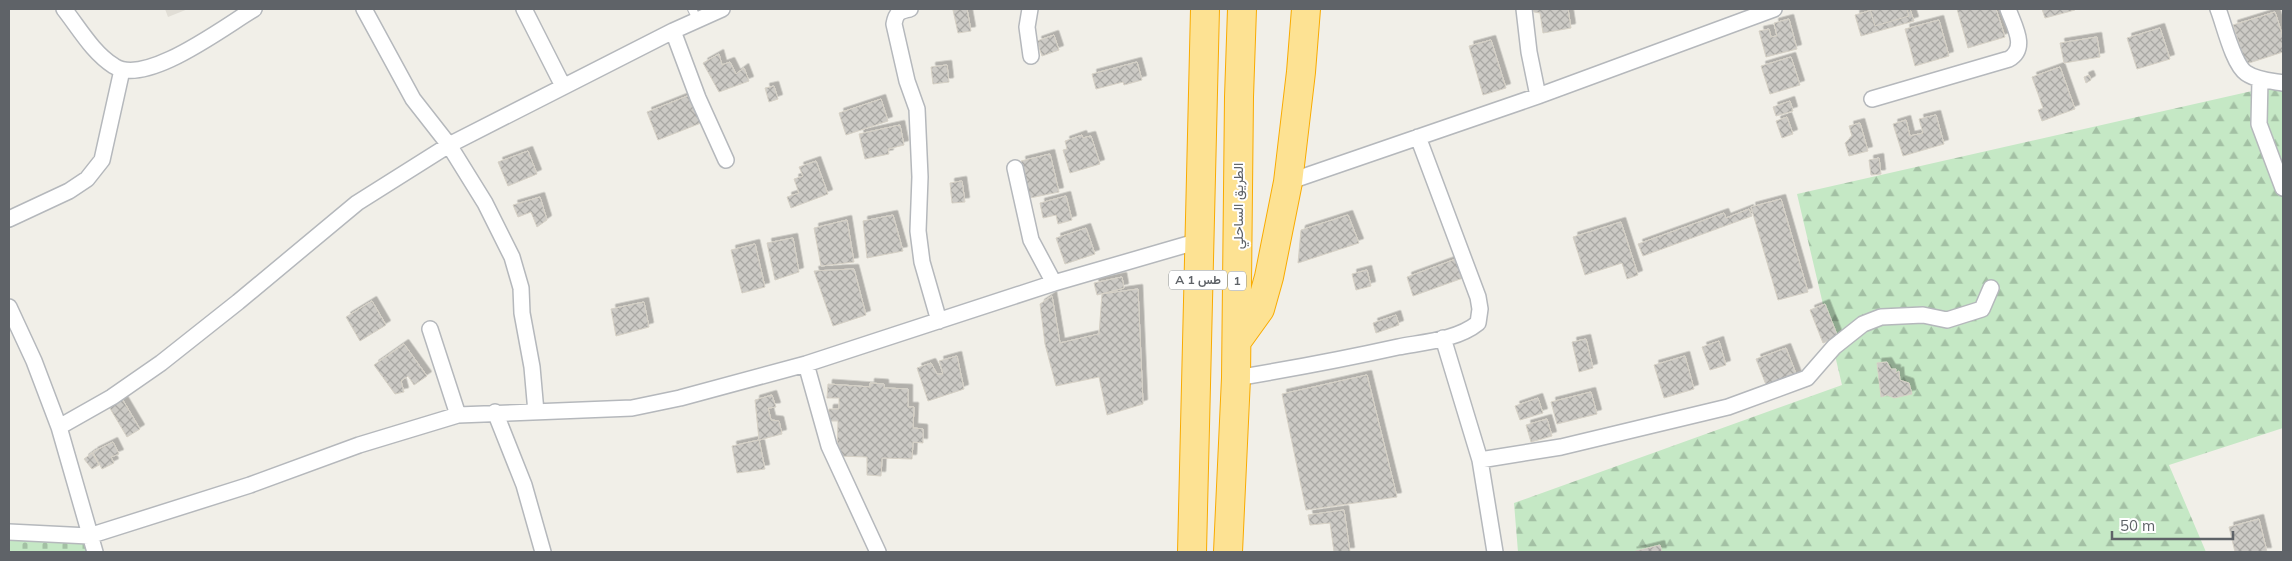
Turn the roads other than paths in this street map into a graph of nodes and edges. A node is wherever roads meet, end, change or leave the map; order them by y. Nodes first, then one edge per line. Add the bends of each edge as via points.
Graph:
1 (64, 9) edge
2 (254, 9) edge
3 (364, 9) edge
4 (524, 9) edge
5 (722, 9) edge
6 (910, 9) edge
7 (1030, 9) edge
8 (1186, 9) edge
9 (1205, 9) edge
10 (1242, 9) edge
11 (1306, 9) edge
12 (1524, 9) edge
13 (1774, 9) edge
14 (2008, 9) edge
15 (2218, 9) edge
16 (695, 15) edge
17 (672, 31) junction
18 (1031, 56) dead end
19 (122, 70) junction
20 (2260, 79) junction
21 (2283, 83) edge
22 (564, 86) junction
23 (1538, 96) junction
24 (1872, 99) dead end
25 (1202, 129) junction
26 (1418, 137) junction
27 (449, 144) junction
28 (726, 160) dead end
29 (1015, 168) dead end
30 (1288, 182) junction
31 (2283, 188) edge
32 (9, 219) edge
33 (1199, 241) junction
34 (1054, 283) junction
35 (1991, 288) dead end
36 (9, 308) edge
37 (939, 321) junction
38 (430, 329) dead end
39 (1443, 338) junction
40 (1237, 341) junction
41 (806, 364) junction
42 (1236, 378) junction
43 (495, 412) junction
44 (536, 412) junction
45 (458, 415) junction
46 (59, 427) junction
47 (1480, 460) junction
48 (9, 532) edge
49 (89, 536) junction
50 (95, 552) edge
51 (543, 552) edge
52 (878, 552) edge
53 (1192, 552) edge
54 (1228, 552) edge
55 (1495, 552) edge

1 - 19 street via 98,53
2 - 19 street via 156,66 135,71
3 - 27 street via 412,99
4 - 22 street
5 - 16 street
6 - 37 street via 900,11 894,24 917,109 918,231 922,262
7 - 18 street
8 - 25 highway
9 - 25 highway, A 1 طس
10 - 40 highway, الطريق الساحلي / 1
11 - 30 highway
12 - 23 street
13 - 23 street
14 - 24 street via 2020,43 2019,51 2009,60
15 - 20 street via 2238,65
16 - 17 street
17 - 22 street
17 - 28 street
19 - 32 street via 102,160 87,178 68,191
20 - 21 street
20 - 31 street via 2259,124
22 - 27 street
23 - 26 street
25 - 33 highway, A 1 طس
26 - 30 street
26 - 39 street via 1478,297 1480,310 1478,323 1468,331
27 - 44 street via 485,203 518,273
27 - 46 street via 357,203 160,363 112,397
29 - 34 street via 1031,240
30 - 40 highway via 1260,309
33 - 34 street
33 - 53 highway, A 1 طس
34 - 37 street
35 - 47 street via 1982,309 1947,320 1923,316 1881,317 1863,324 1834,347 1807,378 1728,407 1561,447
36 - 46 street via 34,361
37 - 41 street
38 - 45 street
39 - 42 street
39 - 47 street
40 - 42 highway, الطريق الساحلي / 1
41 - 44 street via 632,408
41 - 52 street via 829,446
42 - 54 highway, الطريق الساحلي / 1
43 - 44 street
43 - 45 street
43 - 51 street via 524,485
45 - 49 street
46 - 49 street
47 - 55 street
48 - 49 street
49 - 50 street

